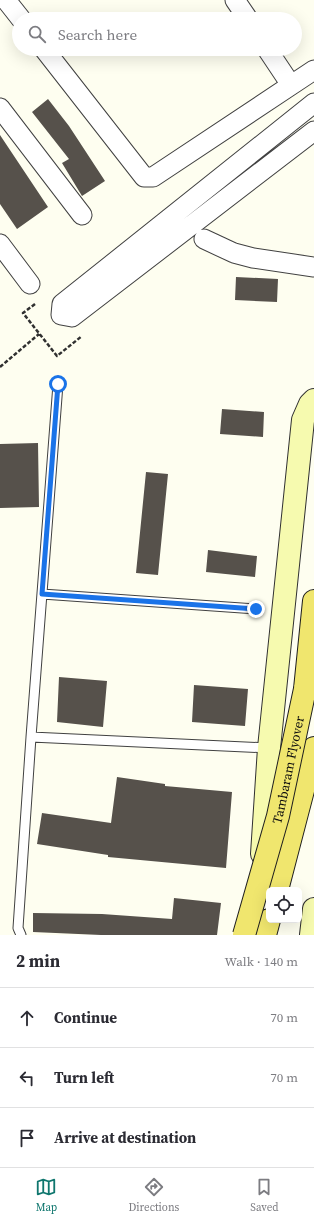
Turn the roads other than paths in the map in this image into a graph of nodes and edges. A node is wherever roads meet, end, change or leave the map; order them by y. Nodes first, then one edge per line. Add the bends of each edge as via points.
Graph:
1 (6, 0) edge
2 (235, 0) edge
3 (15, 12) edge
4 (243, 12) edge
5 (50, 56) edge
6 (272, 56) edge
7 (314, 70) edge
8 (291, 85) junction
9 (314, 103) edge
10 (0, 108) edge
11 (314, 131) edge
12 (82, 215) dead end
13 (204, 239) dead end
14 (0, 244) edge
15 (314, 267) edge
16 (30, 284) dead end
17 (58, 384) dead end
18 (314, 400) edge
19 (42, 594) junction
20 (314, 601) edge
21 (256, 609) dead end
22 (31, 737) junction
23 (269, 748) junction
24 (314, 748) edge
25 (278, 887) edge
26 (314, 909) edge
27 (268, 923) edge
28 (21, 935) edge
29 (244, 935) edge
30 (256, 935) edge
31 (265, 935) edge
32 (311, 935) edge

1 - 3 street
2 - 4 street
5 - 8 street via 144,176 153,177
6 - 8 street
7 - 8 street
9 - 11 street via 62,304 61,315 72,317
10 - 12 street
13 - 15 street via 234,253 253,258
14 - 16 street
17 - 19 lane
18 - 23 street via 303,420
19 - 21 lane
19 - 22 lane
20 - 29 main road, Tambaram Flyover, bridge via 305,689 278,816
22 - 23 lane
22 - 28 lane via 18,928
23 - 30 street
24 - 25 main road, Tambaram Flyover
26 - 32 street
27 - 31 main road

